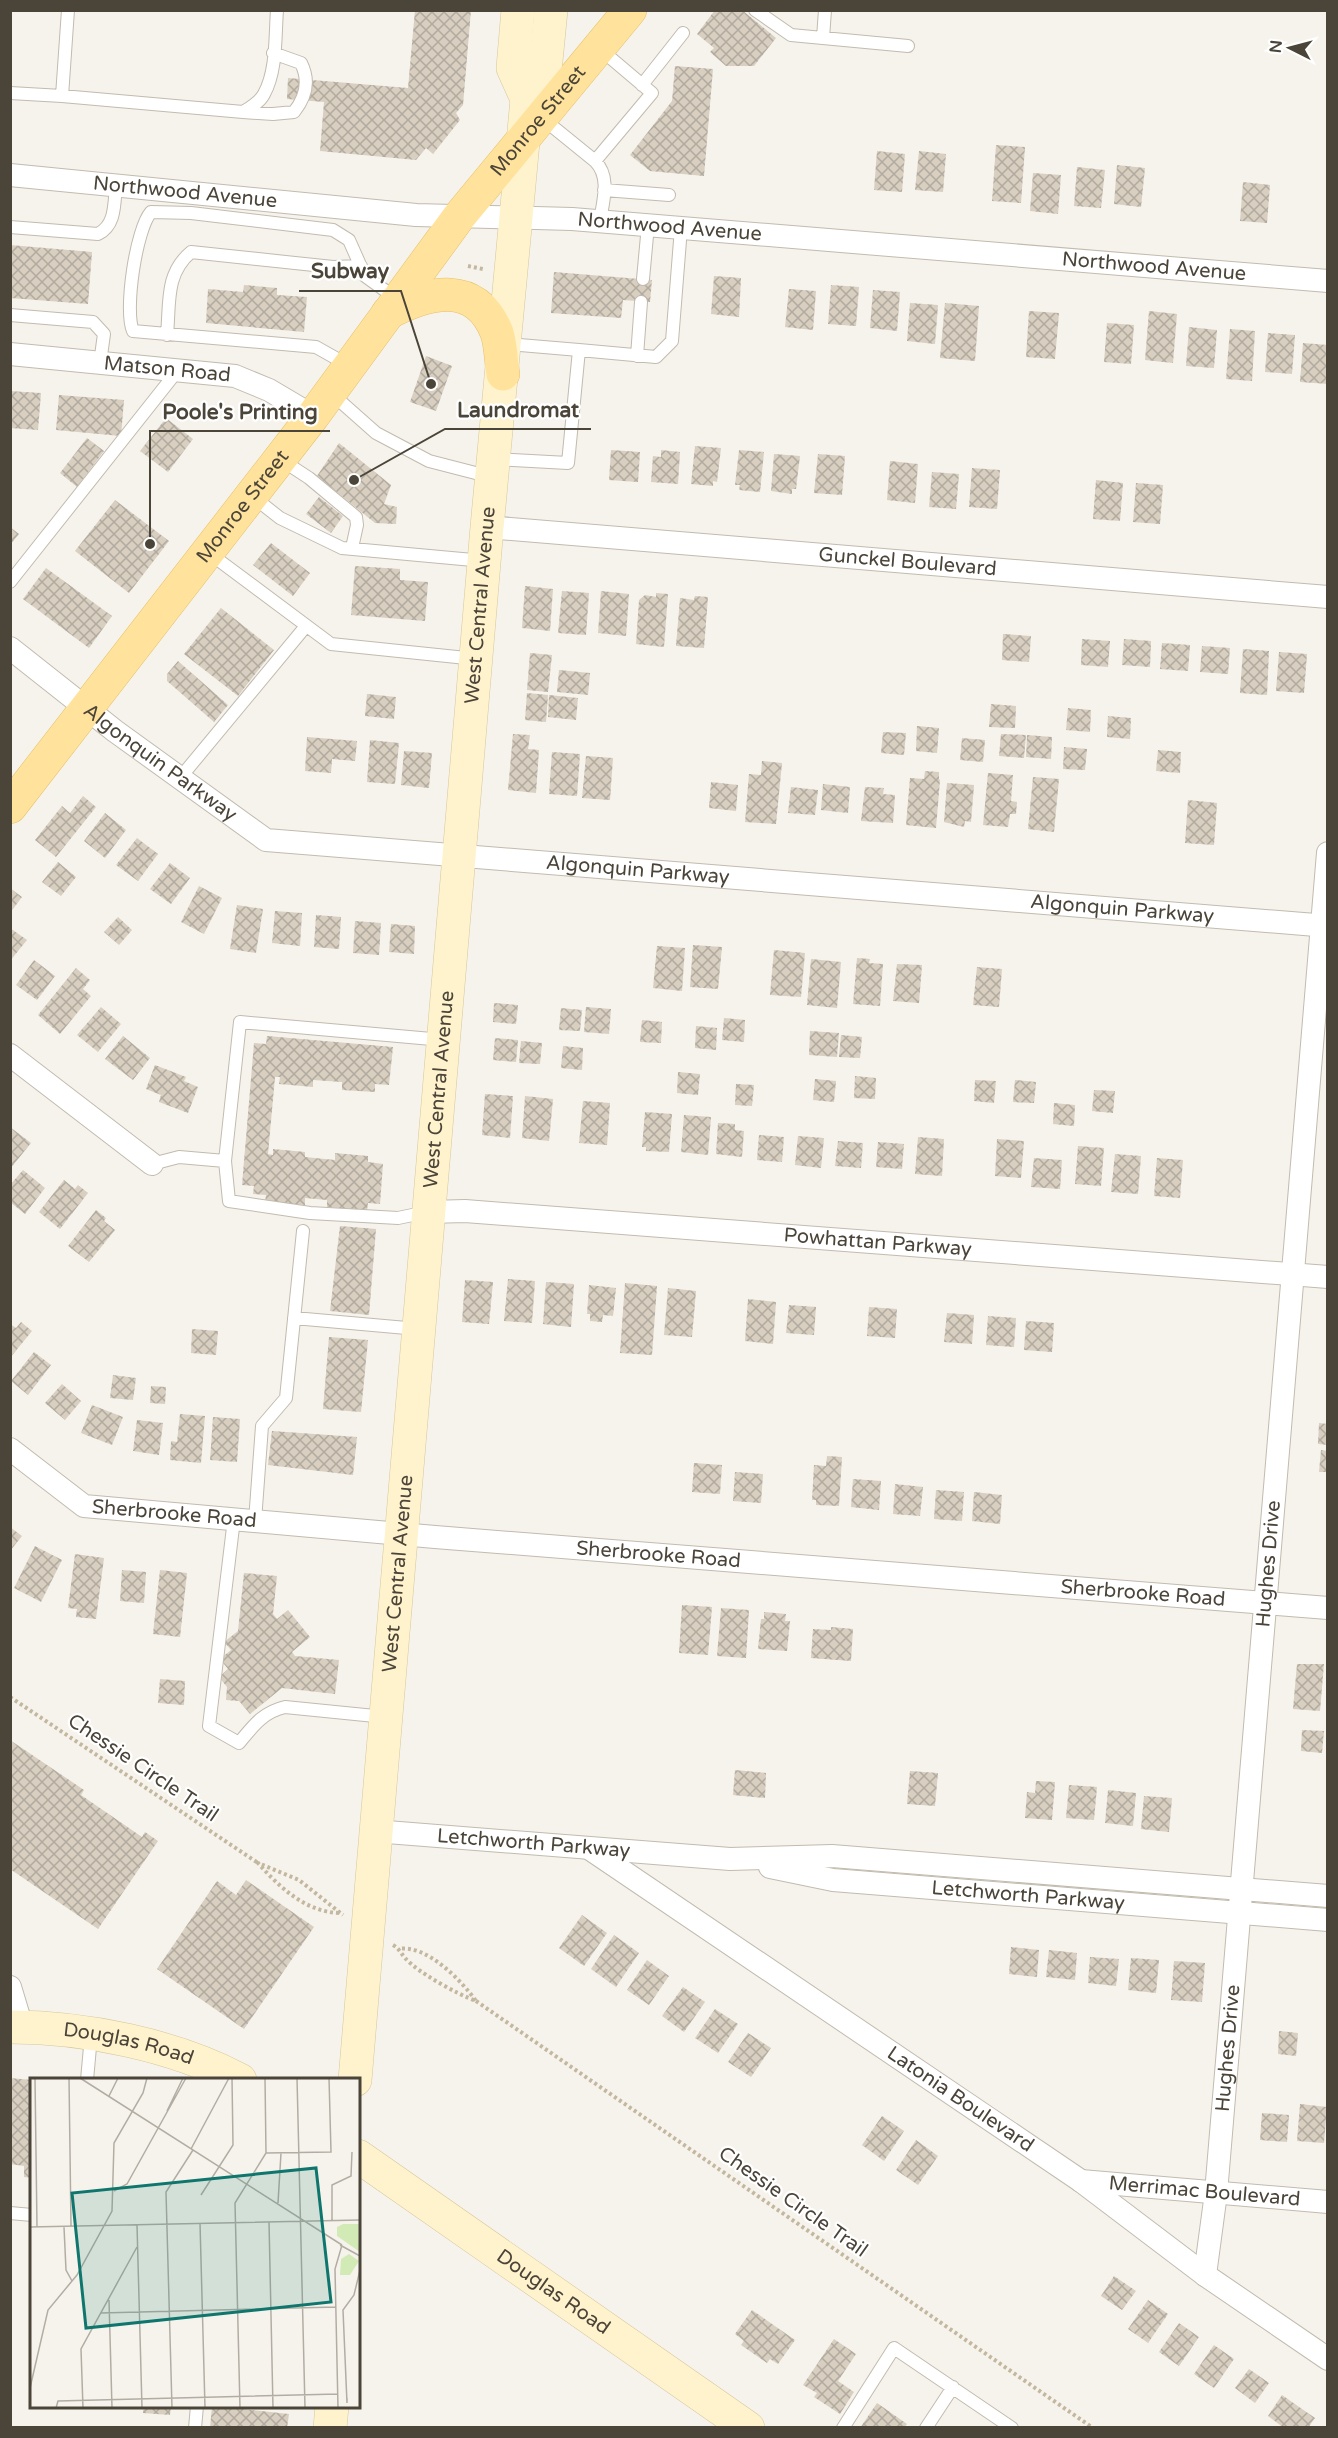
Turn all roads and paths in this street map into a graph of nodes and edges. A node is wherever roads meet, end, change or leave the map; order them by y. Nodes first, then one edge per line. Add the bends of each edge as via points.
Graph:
1 (68, 10) edge
2 (277, 10) edge
3 (518, 10) edge
4 (551, 10) edge
5 (630, 10) edge
6 (755, 10) edge
7 (772, 10) edge
8 (825, 10) edge
9 (778, 28) junction
10 (683, 33) dead end
11 (823, 38) junction
12 (908, 46) dead end
13 (599, 49) junction
14 (273, 53) junction
15 (642, 85) junction
16 (10, 93) edge
17 (62, 96) junction
18 (243, 112) junction
19 (531, 120) junction
20 (595, 161) junction
21 (10, 175) edge
22 (116, 185) junction
23 (604, 190) junction
24 (669, 195) dead end
25 (458, 218) junction
26 (517, 219) junction
27 (600, 221) junction
28 (648, 225) junction
29 (10, 227) edge
30 (681, 228) junction
31 (361, 266) junction
32 (468, 266) dead end
33 (483, 269) dead end
34 (643, 279) dead end
35 (1328, 281) edge
36 (641, 302) dead end
37 (393, 307) junction
38 (10, 315) edge
39 (167, 335) junction
40 (579, 350) junction
41 (10, 354) edge
42 (637, 356) junction
43 (504, 359) junction
44 (100, 363) junction
45 (350, 366) junction
46 (178, 370) junction
47 (321, 404) junction
48 (279, 459) junction
49 (493, 468) junction
50 (252, 495) junction
51 (488, 527) junction
52 (352, 548) junction
53 (208, 552) junction
54 (485, 561) junction
55 (10, 582) edge
56 (1328, 597) edge
57 (306, 626) junction
58 (10, 648) edge
59 (477, 659) junction
60 (88, 709) junction
61 (180, 778) junction
62 (10, 807) edge
63 (1328, 853) edge
64 (460, 856) junction
65 (1325, 926) edge
66 (444, 1041) junction
67 (10, 1055) edge
68 (225, 1161) junction
69 (152, 1164) joint
70 (429, 1212) junction
71 (303, 1231) dead end
72 (1291, 1274) junction
73 (1328, 1277) edge
74 (294, 1318) junction
75 (418, 1329) junction
76 (10, 1449) edge
77 (244, 1520) junction
78 (400, 1533) junction
79 (1265, 1603) junction
80 (1328, 1608) edge
81 (10, 1697) edge
82 (385, 1717) junction
83 (374, 1832) junction
84 (588, 1848) junction
85 (730, 1859) junction
86 (258, 1863) junction
87 (1242, 1889) junction
88 (1328, 1896) edge
89 (1240, 1913) junction
90 (1328, 1920) edge
91 (353, 1921) junction
92 (399, 1949) junction
93 (10, 1987) edge
94 (476, 2001) junction
95 (16, 2027) edge
96 (91, 2035) junction
97 (87, 2078) edge
98 (238, 2078) edge
99 (355, 2078) edge
100 (360, 2157) edge
101 (1081, 2181) junction
102 (1216, 2193) junction
103 (1328, 2202) edge
104 (10, 2214) edge
105 (30, 2215) edge
106 (1205, 2275) junction
107 (1328, 2359) edge
108 (953, 2388) junction
109 (197, 2408) edge
110 (332, 2408) edge
111 (195, 2427) edge
112 (330, 2427) edge
113 (748, 2427) edge
114 (843, 2427) edge
115 (926, 2427) edge
116 (1012, 2427) edge
117 (1093, 2427) edge

1 - 17 lane
2 - 14 lane
3 - 19 main road, West Central Avenue via 513,68
4 - 19 main road, West Central Avenue via 545,70
5 - 13 main road, Monroe Street
6 - 9 lane
7 - 9 lane
8 - 11 lane
9 - 11 lane via 791,35
10 - 15 lane
11 - 12 lane
13 - 15 lane
13 - 19 main road, Monroe Street
14 - 18 lane via 264,94
14 - 18 lane via 301,63 305,72 304,100 294,112
15 - 20 lane via 652,93
16 - 17 lane
17 - 18 lane
19 - 20 lane
19 - 25 main road, Monroe Street
19 - 26 main road, West Central Avenue
20 - 23 lane via 603,169
21 - 22 street, Northwood Avenue
22 - 25 street, Northwood Avenue
22 - 29 lane via 112,223 98,234
23 - 24 lane
23 - 27 lane
25 - 26 street, Northwood Avenue
25 - 37 main road, Monroe Street
26 - 27 street, Northwood Avenue
26 - 43 main road, West Central Avenue
27 - 28 street, Northwood Avenue
28 - 30 street, Northwood Avenue
28 - 34 lane
30 - 35 street, Northwood Avenue
30 - 42 lane via 672,341 656,357
31 - 37 lane
31 - 39 lane via 333,267 191,252 180,261 172,278
31 - 39 lane via 349,240 333,230 151,212 138,242 129,321 133,331
32 - 33 path
36 - 42 lane
37 - 43 main road via 429,297 465,297 487,314
37 - 45 main road, Monroe Street
38 - 44 lane via 93,322 104,334
39 - 45 lane via 316,347
40 - 42 lane
40 - 43 lane
40 - 49 lane via 568,463
41 - 44 street, Matson Road
43 - 49 main road, West Central Avenue
44 - 46 street, Matson Road
45 - 47 main road, Monroe Street
46 - 47 street, Matson Road via 235,375 269,390
46 - 55 lane
47 - 48 main road, Monroe Street
47 - 49 lane via 429,461
48 - 50 main road, Monroe Street
48 - 52 lane via 356,517
49 - 51 main road, West Central Avenue
50 - 52 lane via 280,518 327,542
50 - 53 main road, Monroe Street
51 - 54 main road, West Central Avenue
51 - 56 street, Gunckel Boulevard
52 - 54 lane
53 - 57 lane
53 - 60 main road, Monroe Street
54 - 59 main road, West Central Avenue
57 - 59 lane via 331,644
57 - 61 lane
58 - 60 street, Algonquin Parkway
59 - 64 main road, West Central Avenue
60 - 61 street, Algonquin Parkway
60 - 62 main road, Monroe Street
61 - 64 street, Algonquin Parkway via 266,840
63 - 65 street, Hughes Drive
64 - 65 street, Algonquin Parkway
64 - 66 main road, West Central Avenue
65 - 72 street, Hughes Drive
66 - 68 lane via 240,1022
66 - 70 main road, West Central Avenue
67 - 69 street
68 - 69 lane via 179,1157
68 - 70 lane via 229,1201 248,1206 398,1218
70 - 72 street, Powhattan Parkway via 465,1211
70 - 75 main road, West Central Avenue
71 - 74 lane
72 - 73 street, Powhattan Parkway
72 - 79 street, Hughes Drive
74 - 75 lane
74 - 77 lane via 286,1398 262,1426
75 - 78 main road, West Central Avenue
76 - 77 street, Sherbrooke Road via 84,1506
77 - 78 street, Sherbrooke Road
77 - 82 lane via 209,1726 238,1743 262,1716 285,1707
78 - 79 street, Sherbrooke Road
78 - 82 main road, West Central Avenue
79 - 80 street, Sherbrooke Road
79 - 87 street, Hughes Drive
81 - 86 path, Chessie Circle Trail
82 - 83 main road, West Central Avenue
83 - 84 street, Letchworth Parkway
83 - 91 main road, West Central Avenue
84 - 85 street, Letchworth Parkway
84 - 101 street, Latonia Boulevard
85 - 87 street, Letchworth Parkway via 832,1856
85 - 89 street, Letchworth Parkway via 833,1880
86 - 91 path, Chessie Circle Trail via 300,1880
86 - 91 path, Chessie Circle Trail via 290,1894 314,1908
87 - 88 street, Letchworth Parkway
87 - 89 street, Hughes Drive
89 - 90 street, Letchworth Parkway
89 - 102 street, Hughes Drive
91 - 92 path, Chessie Circle Trail
91 - 99 main road, West Central Avenue
92 - 94 path, Chessie Circle Trail via 405,1959 456,1993
92 - 94 path, Chessie Circle Trail via 411,1947 423,1953 446,1969
93 - 95 street
94 - 117 path, Chessie Circle Trail
95 - 96 main road, Douglas Road
96 - 97 lane
96 - 98 main road, Douglas Road via 186,2055
100 - 113 main road, Douglas Road
101 - 102 street, Merrimac Boulevard
101 - 106 street, Latonia Boulevard
102 - 103 street, Merrimac Boulevard
102 - 106 street, Hughes Drive
104 - 105 lane
106 - 107 street, Latonia Boulevard
108 - 114 lane via 894,2348
108 - 115 lane
108 - 116 lane
109 - 111 lane
110 - 112 main road

